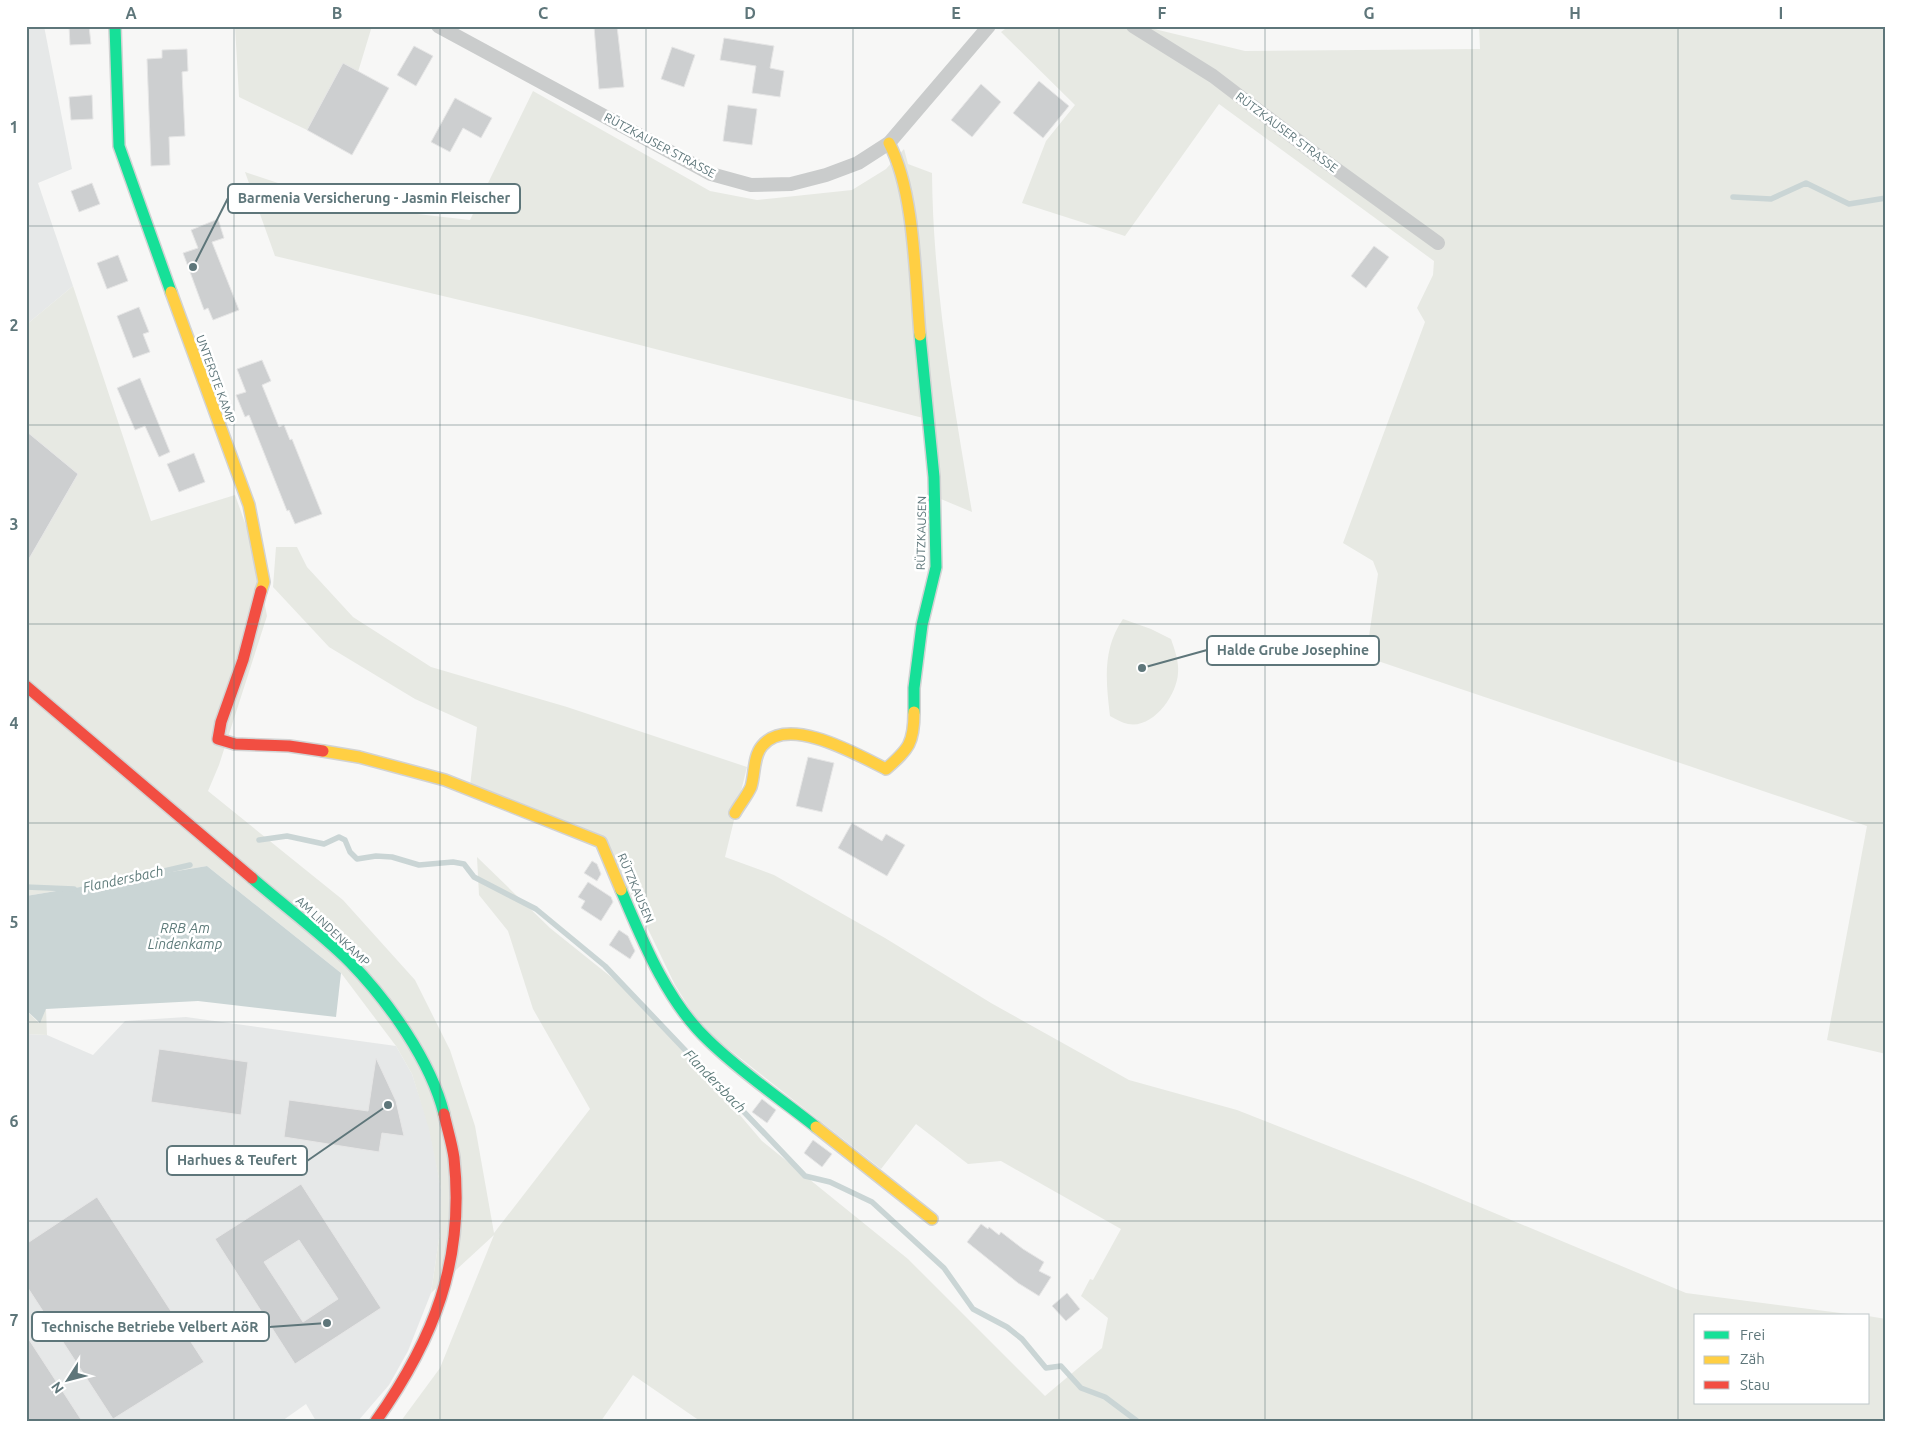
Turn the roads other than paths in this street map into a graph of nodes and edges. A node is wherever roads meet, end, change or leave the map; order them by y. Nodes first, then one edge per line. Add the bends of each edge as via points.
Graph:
1 (116, 26) edge
2 (438, 26) edge
3 (989, 26) edge
4 (1133, 26) edge
5 (889, 143) junction
6 (1438, 243) dead end
7 (26, 686) edge
8 (218, 738) joint
9 (735, 813) dead end
10 (932, 1219) dead end
11 (376, 1421) edge

1 - 8 street, UNTERSTE KAMP via 119,146 249,505 264,582
2 - 5 street, RÜTZKAUSER STRASSE via 711,174 751,185 791,184 826,175 858,163
3 - 5 street, RÜTZKAUSER STRASSE
4 - 6 street, RÜTZKAUSER STRASSE via 1213,76
5 - 9 street, RÜTZKAUSEN via 898,160 907,199 936,507 936,567 922,625 914,688 914,736 901,756 886,768 824,741 800,734 775,735 763,744 751,787
7 - 11 street, AM LINDENKAMP via 350,962 388,1005 425,1067 448,1124 457,1185 455,1244 443,1299 418,1359 398,1394
8 - 10 street, RÜTZKAUSEN via 235,744 289,746 359,757 445,780 601,842 631,914 660,970 680,1007 708,1041

